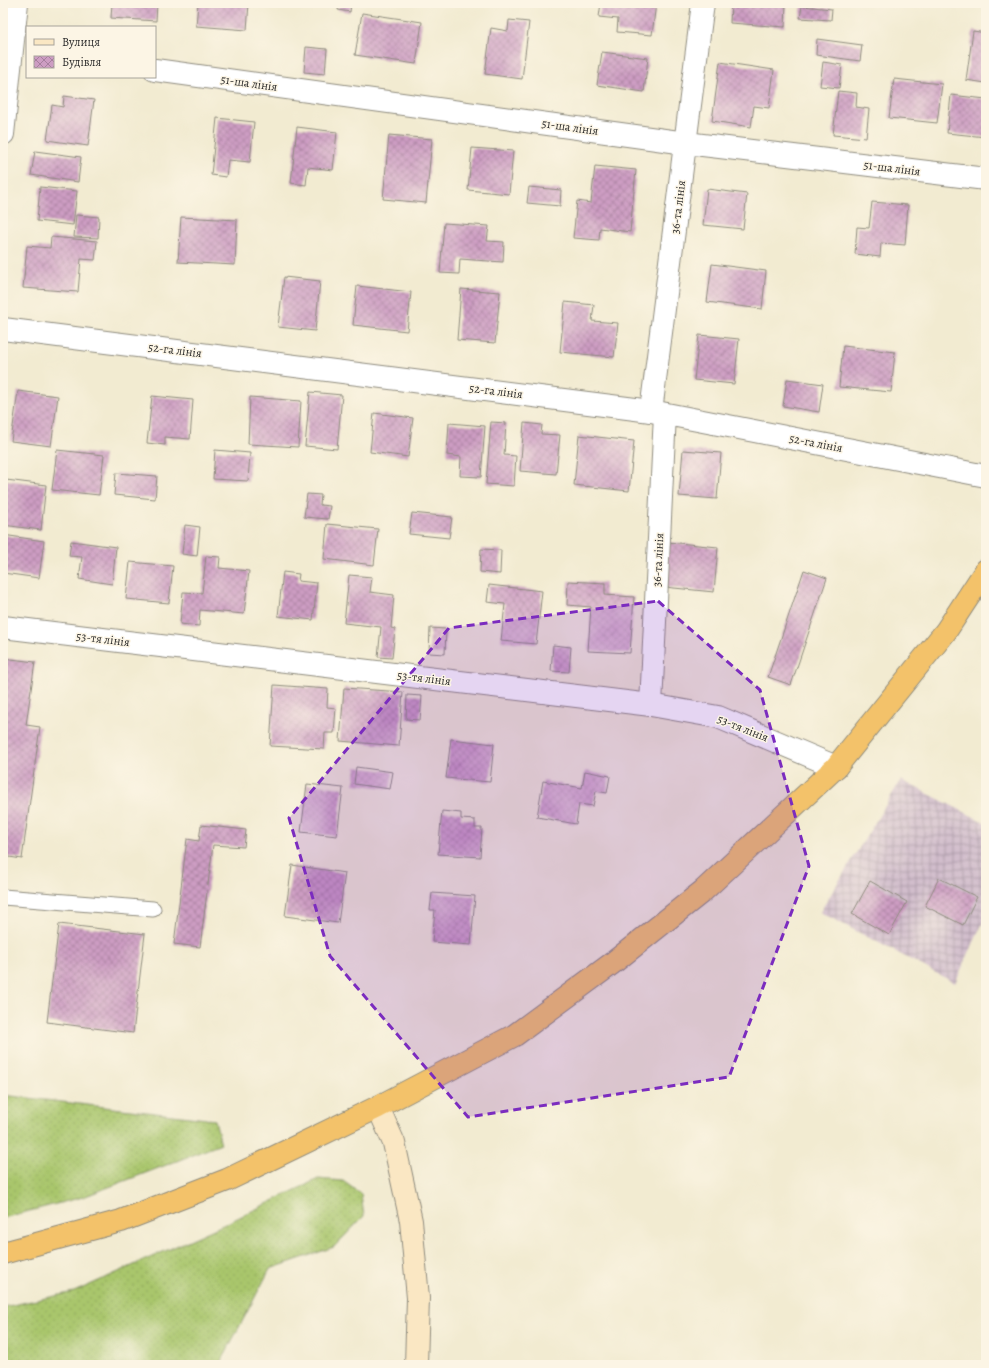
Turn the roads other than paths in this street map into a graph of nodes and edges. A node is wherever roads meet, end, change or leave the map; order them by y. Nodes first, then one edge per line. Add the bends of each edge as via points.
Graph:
1 (18, 3) edge
2 (703, 3) edge
3 (14, 50) edge
4 (156, 70) edge
5 (3, 134) edge
6 (686, 143) junction
7 (986, 179) edge
8 (3, 329) edge
9 (658, 413) junction
10 (986, 476) edge
11 (986, 570) edge
12 (3, 627) edge
13 (651, 705) junction
14 (836, 767) junction
15 (3, 897) edge
16 (153, 909) dead end
17 (378, 1107) junction
18 (6, 1254) edge
19 (416, 1365) edge

1 - 3 street
2 - 6 street, 36-та лінія
3 - 5 street
4 - 6 street, 51-ша лінія
6 - 7 street, 51-ша лінія
6 - 9 street, 36-та лінія
8 - 9 street, 52-га лінія
9 - 10 street, 52-га лінія
9 - 13 street, 36-та лінія
11 - 14 highway via 946,631
12 - 13 street, 53-тя лінія
13 - 14 street, 53-тя лінія via 718,717
14 - 17 highway via 703,891 614,962 514,1034
15 - 16 lane
17 - 18 highway via 220,1182 121,1221
17 - 19 street via 394,1143 411,1221 418,1298

